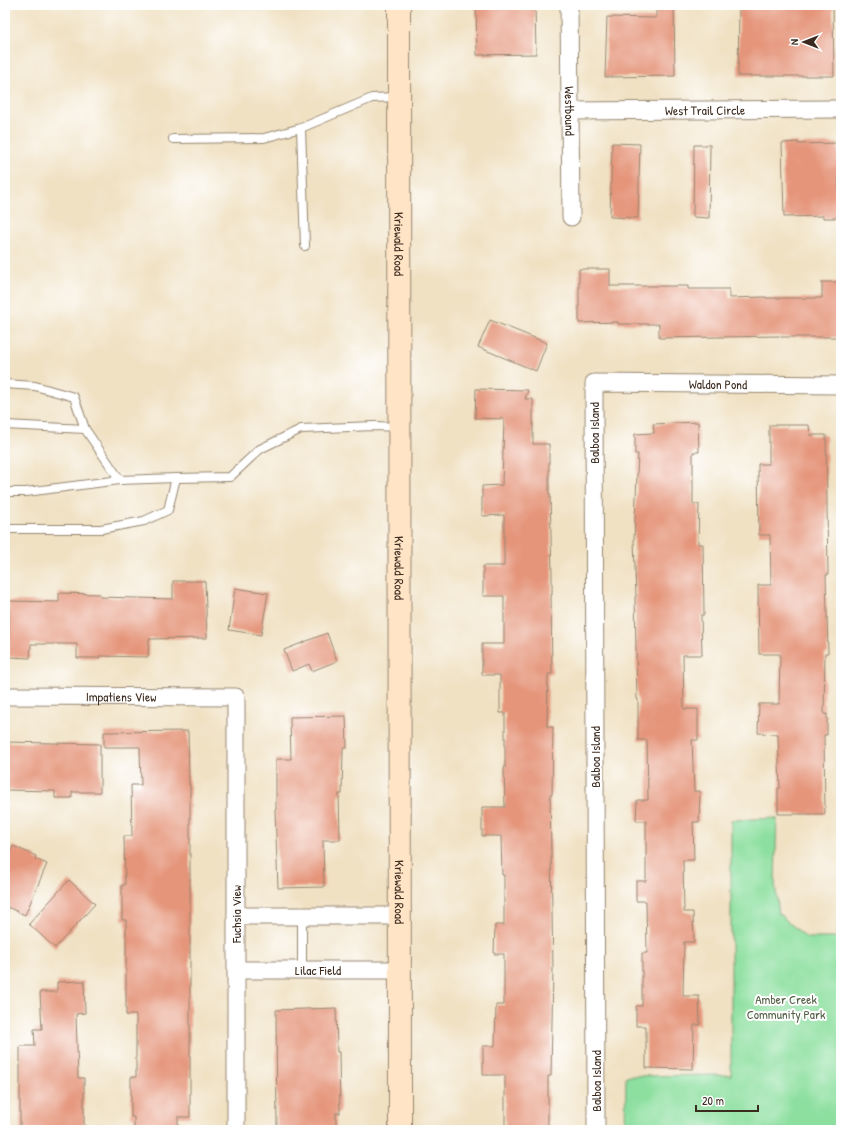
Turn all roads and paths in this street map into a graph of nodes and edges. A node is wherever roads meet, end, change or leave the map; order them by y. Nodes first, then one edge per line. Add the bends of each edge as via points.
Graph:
1 (399, 5) edge
2 (569, 5) edge
3 (399, 97) junction
4 (841, 109) edge
5 (570, 111) junction
6 (301, 128) junction
7 (173, 139) dead end
8 (570, 217) dead end
9 (305, 246) dead end
10 (594, 383) joint
11 (5, 384) edge
12 (841, 385) edge
13 (5, 425) edge
14 (399, 427) junction
15 (85, 429) junction
16 (176, 478) junction
17 (120, 480) junction
18 (5, 492) edge
19 (5, 529) edge
20 (5, 696) edge
21 (236, 697) joint
22 (236, 916) junction
23 (302, 916) junction
24 (400, 916) junction
25 (236, 970) junction
26 (302, 970) junction
27 (400, 970) junction
28 (236, 1130) edge
29 (400, 1130) edge
30 (596, 1130) edge

1 - 3 street, Kriewald Road
2 - 5 street, Westbound
3 - 6 lane via 372,98
3 - 14 street, Kriewald Road
4 - 5 street, West Trail Circle
5 - 8 street, Westbound
6 - 7 lane via 264,138
6 - 9 lane
10 - 12 street, Waldon Pond
10 - 30 street, Balboa Island
11 - 15 lane via 35,386 74,397
13 - 15 lane
14 - 16 lane via 301,429 260,449 230,477
14 - 24 street, Kriewald Road
15 - 17 lane
16 - 17 lane
16 - 19 lane via 168,510 144,521 101,529
17 - 18 lane via 26,492
20 - 21 street, Impatiens View
21 - 22 street, Fuchsia View
22 - 23 street
22 - 25 street, Fuchsia View
23 - 24 street
23 - 26 lane
24 - 27 street, Kriewald Road
25 - 26 street, Lilac Field
25 - 28 street, Fuchsia View
26 - 27 street, Lilac Field
27 - 29 street, Kriewald Road

